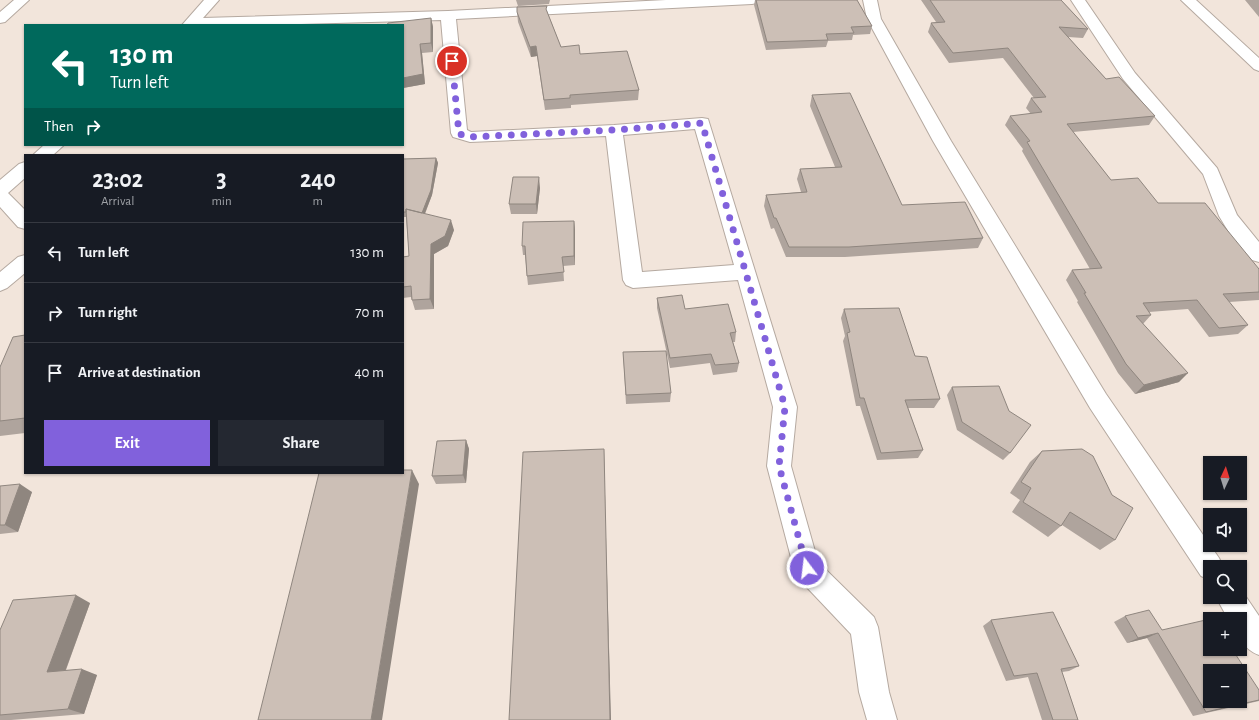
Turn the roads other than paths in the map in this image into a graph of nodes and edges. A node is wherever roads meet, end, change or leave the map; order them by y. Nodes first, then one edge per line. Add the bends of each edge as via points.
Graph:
1 (22, 0) edge
2 (212, 0) edge
3 (752, 0) edge
4 (870, 0) edge
5 (1078, 0) edge
6 (1188, 0) edge
7 (448, 15) junction
8 (0, 19) edge
9 (190, 24) edge
10 (1259, 66) edge
11 (614, 130) junction
12 (54, 146) edge
13 (43, 154) edge
14 (24, 169) edge
15 (0, 190) edge
16 (0, 195) edge
17 (24, 221) edge
18 (1259, 254) edge
19 (24, 263) edge
20 (745, 272) junction
21 (0, 283) edge
22 (1205, 560) edge
23 (1235, 604) edge
24 (1259, 641) edge
25 (882, 720) edge

1 - 8 street
2 - 9 street
3 - 7 street
4 - 22 street via 874,20 953,159 1098,401
5 - 18 street via 1129,76 1212,172 1228,216 1240,234
6 - 10 street
7 - 9 street
7 - 11 street via 459,134 470,137
11 - 20 street via 702,123
11 - 20 street via 633,280
12 - 13 street
14 - 15 street
16 - 17 street
19 - 21 street
20 - 25 street via 785,407 779,466 807,568 864,627 874,692
23 - 24 street

